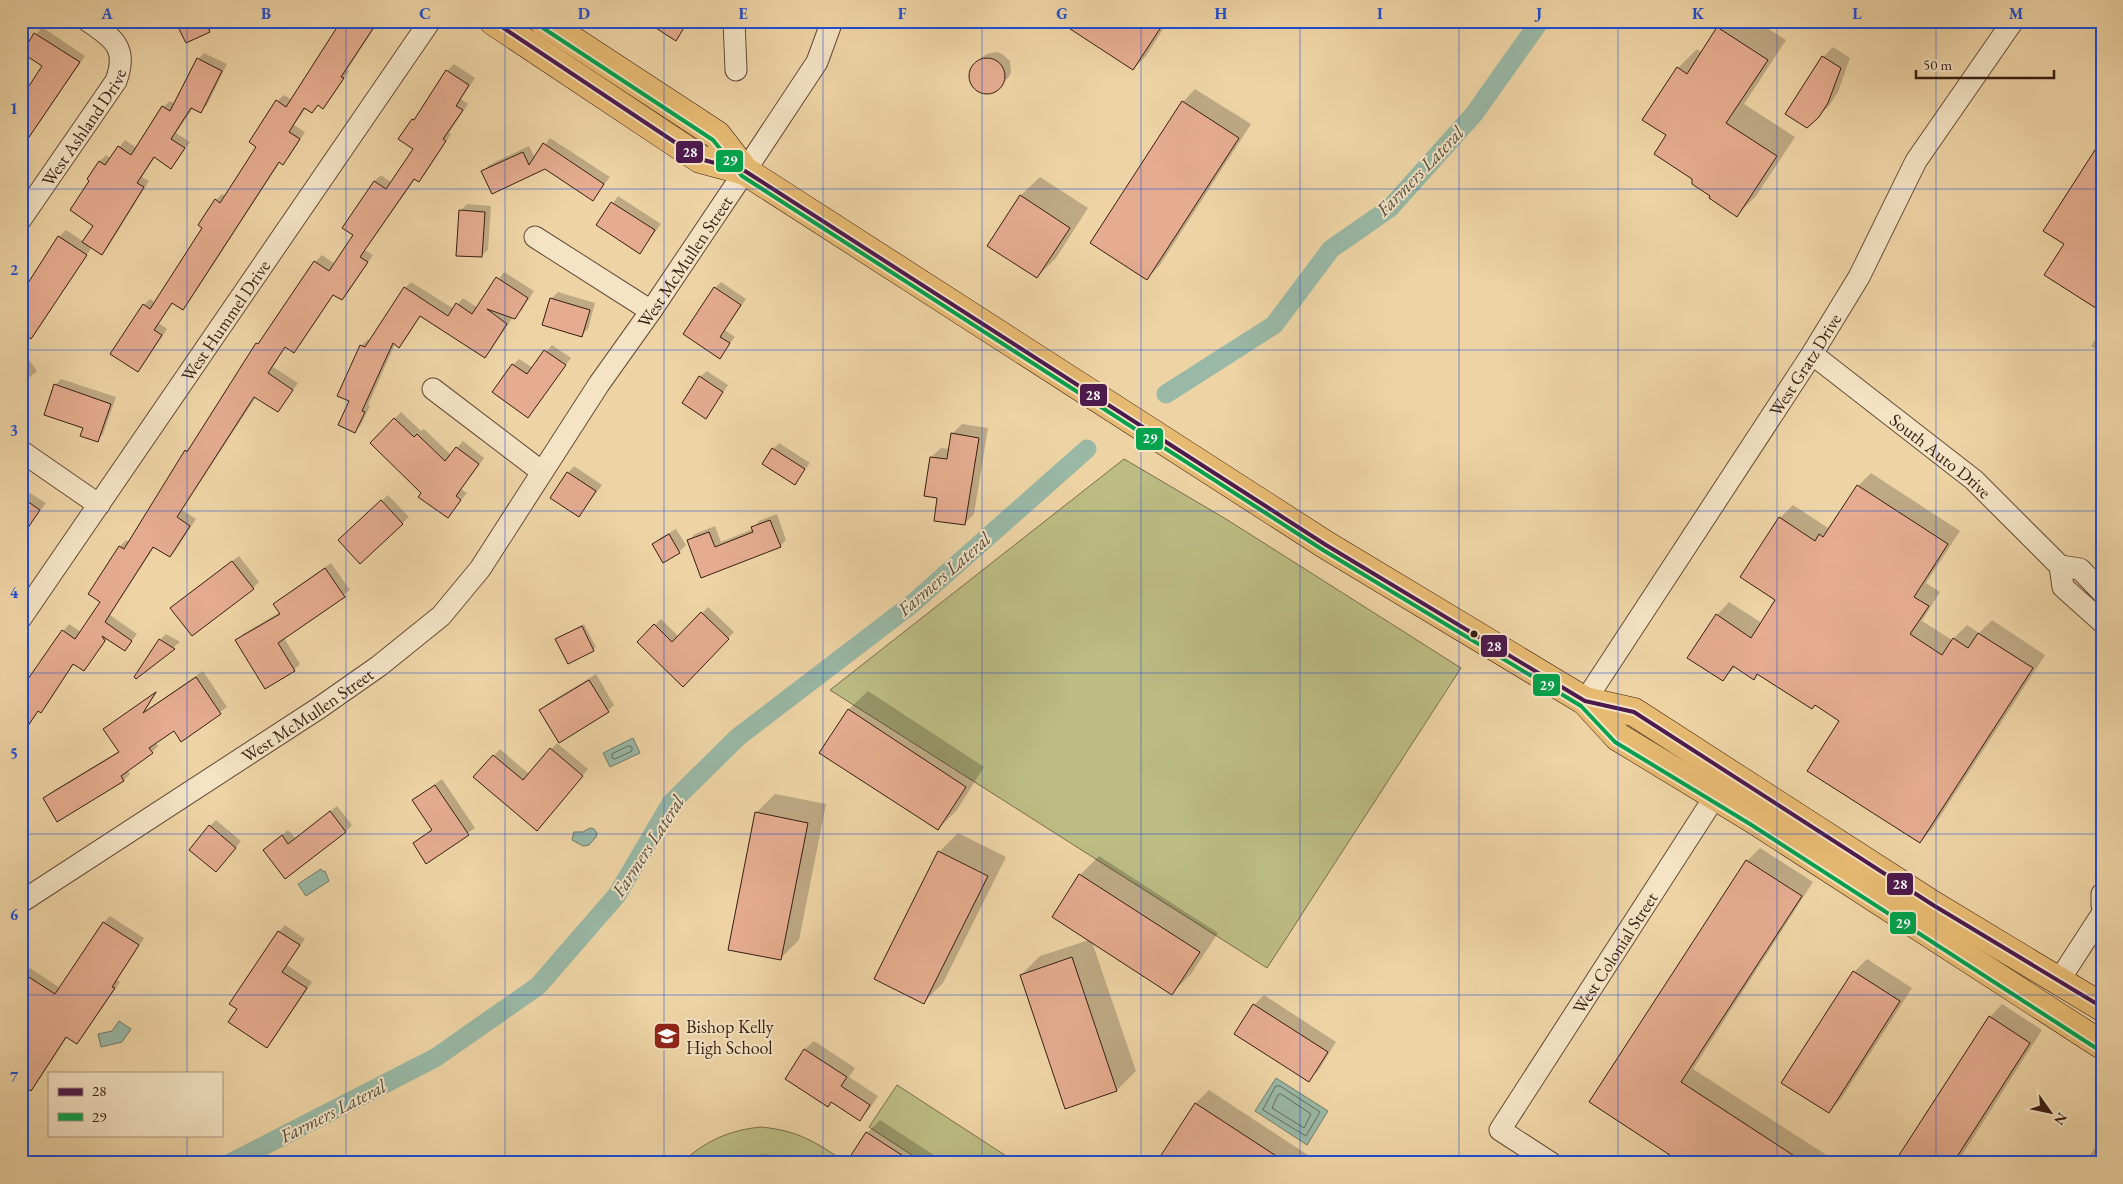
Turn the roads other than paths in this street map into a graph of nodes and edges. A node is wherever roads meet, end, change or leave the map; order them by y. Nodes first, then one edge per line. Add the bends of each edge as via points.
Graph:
1 (88, 21) edge
2 (430, 21) edge
3 (493, 21) edge
4 (543, 21) edge
5 (734, 21) edge
6 (832, 21) edge
7 (2013, 21) edge
8 (736, 70) dead end
9 (745, 171) junction
10 (21, 220) edge
11 (534, 237) dead end
12 (651, 311) junction
13 (1812, 354) junction
14 (433, 389) dead end
15 (21, 451) edge
16 (542, 472) junction
17 (99, 504) junction
18 (2060, 566) junction
19 (2102, 592) edge
20 (21, 618) edge
21 (2102, 622) edge
22 (1585, 701) junction
23 (1730, 773) junction
24 (1715, 796) junction
25 (2102, 894) edge
26 (21, 902) edge
27 (2102, 905) edge
28 (2102, 914) edge
29 (2058, 982) junction
30 (2102, 1007) edge
31 (2102, 1045) edge
32 (1551, 1163) edge

1 - 10 street, West Ashland Drive via 116,43 122,56 121,69
2 - 17 street, West Hummel Drive
3 - 9 main road via 700,158
4 - 9 main road via 717,135
5 - 8 street
6 - 9 street, West McMullen Street via 817,62
7 - 13 street, West Gratz Drive via 1916,162 1859,277
9 - 12 street, West McMullen Street
9 - 22 main road via 1326,545
11 - 12 street
12 - 16 street, West McMullen Street
13 - 18 street, South Auto Drive via 1974,480
13 - 22 street, West Gratz Drive
14 - 16 street
15 - 17 street
16 - 26 street, West McMullen Street via 480,569 441,616 379,666 319,708
17 - 20 street, West Hummel Drive
18 - 19 street, South Auto Drive via 2080,569
18 - 21 street via 2062,587
22 - 23 main road via 1634,712
22 - 24 main road via 1618,737
23 - 24 street, West Colonial Street
23 - 29 main road
24 - 31 main road
24 - 32 street, West Colonial Street via 1500,1130
25 - 27 street
28 - 29 street
29 - 30 main road

